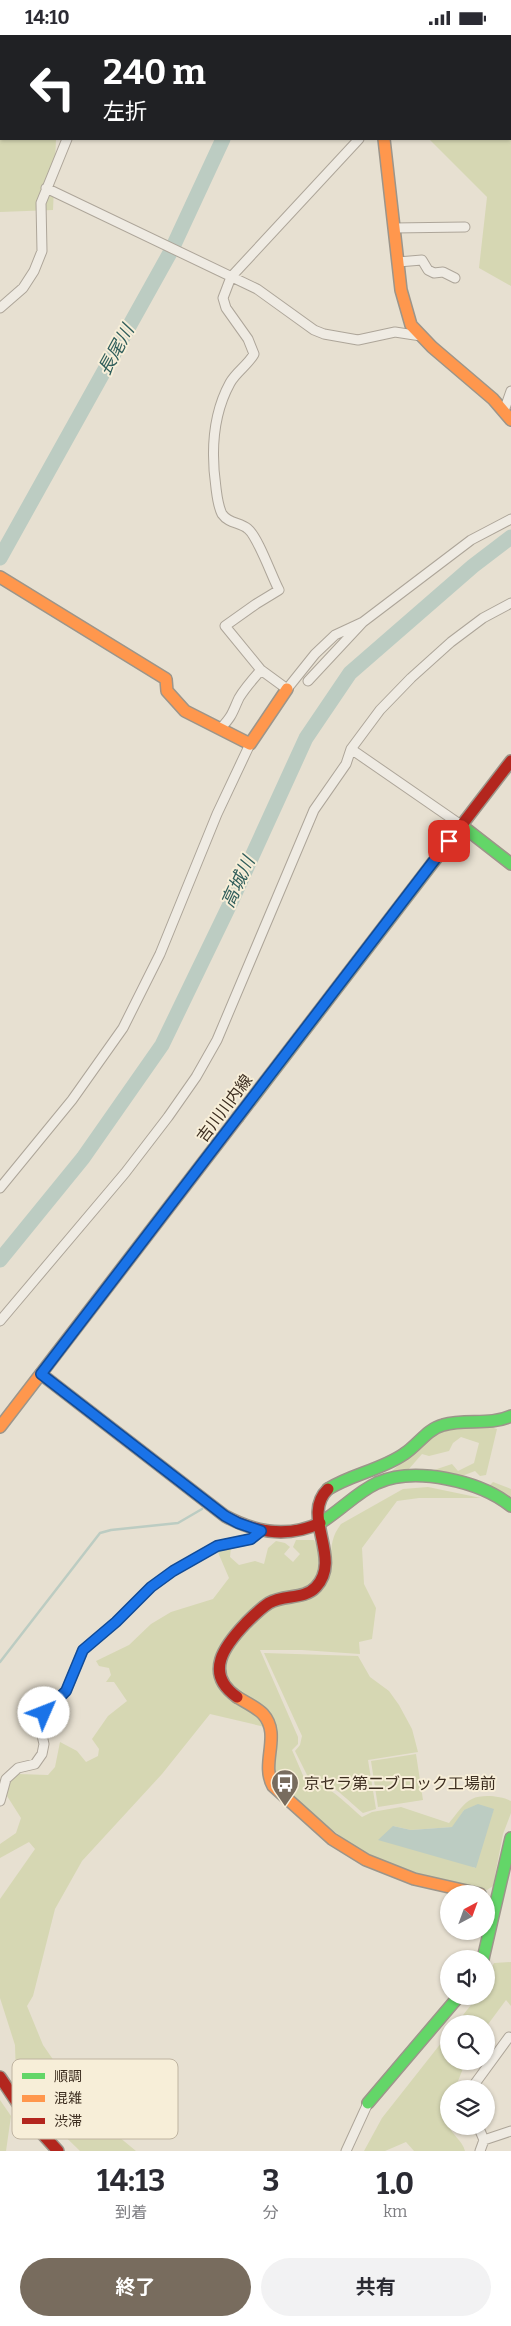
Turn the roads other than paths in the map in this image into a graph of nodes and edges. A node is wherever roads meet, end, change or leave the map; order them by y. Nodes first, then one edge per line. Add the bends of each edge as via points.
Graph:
1 (67, 140) edge
2 (358, 140) edge
3 (384, 140) edge
4 (46, 188) junction
5 (465, 227) dead end
6 (394, 228) junction
7 (398, 262) junction
8 (231, 277) junction
9 (455, 278) dead end
10 (1, 306) edge
11 (421, 336) junction
12 (511, 391) edge
13 (507, 415) edge
14 (511, 519) edge
15 (0, 577) edge
16 (511, 603) edge
17 (363, 622) junction
18 (261, 670) junction
19 (308, 681) dead end
20 (287, 689) junction
21 (221, 728) junction
22 (250, 744) junction
23 (351, 749) junction
24 (511, 761) edge
25 (461, 825) junction
26 (511, 865) edge
27 (0, 1188) edge
28 (0, 1321) edge
29 (41, 1374) junction
30 (511, 1416) edge
31 (0, 1427) edge
32 (511, 1506) edge
33 (319, 1523) junction
34 (261, 1531) junction
35 (0, 1801) edge
36 (511, 1839) edge
37 (442, 1885) edge
38 (495, 1887) edge
39 (451, 2005) edge
40 (509, 2037) dead end
41 (0, 2077) edge
42 (478, 2080) edge
43 (12, 2100) edge
44 (368, 2103) joint
45 (511, 2131) edge
46 (482, 2135) edge
47 (46, 2139) edge
48 (484, 2140) junction
49 (58, 2151) edge
50 (346, 2151) edge
51 (480, 2151) edge

1 - 4 street
2 - 8 street
3 - 6 street
4 - 8 street
4 - 10 street via 41,203 42,251 37,265 23,288
5 - 6 street
6 - 7 street
7 - 9 street via 422,260 428,270
7 - 11 street via 406,309 411,325
8 - 11 street via 257,289 324,334 358,340 395,332
8 - 18 street via 223,298 226,308 254,353 230,383 219,411 213,448 219,505 228,520 244,527 252,535 279,591 225,626
11 - 13 street
12 - 13 street
14 - 17 street via 471,541
15 - 21 street via 166,679 167,691 185,711
16 - 23 street via 483,618 424,666 380,710
17 - 19 street
17 - 20 street via 335,635
18 - 20 street
18 - 21 street
20 - 22 street
21 - 22 street
22 - 27 street via 217,814 160,953 123,1028 72,1100
23 - 25 street
23 - 28 street via 346,764 314,810 217,1040 196,1077 125,1173
24 - 25 street, 吉川川内線
25 - 26 street
25 - 29 street, 吉川川内線
29 - 31 street, 吉川川内線
29 - 34 street via 225,1516
30 - 33 street via 501,1421 452,1422 435,1428 400,1457 342,1482 322,1495
32 - 33 street via 494,1493 457,1481 396,1477 378,1483
33 - 34 street via 298,1531
33 - 37 street via 326,1553 323,1576 305,1595 278,1600 262,1608 227,1645 222,1651 219,1666 224,1684 233,1696 254,1708 268,1722 272,1740 268,1771 274,1788 349,1852 387,1870
34 - 35 street via 251,1539 217,1546 173,1571 83,1650 66,1691 44,1713 40,1731 44,1744 42,1754 35,1764 18,1768 6,1779
36 - 38 street
39 - 44 street
40 - 42 street
41 - 43 street
44 - 50 street
45 - 48 street
46 - 48 street
47 - 49 street
48 - 51 street

